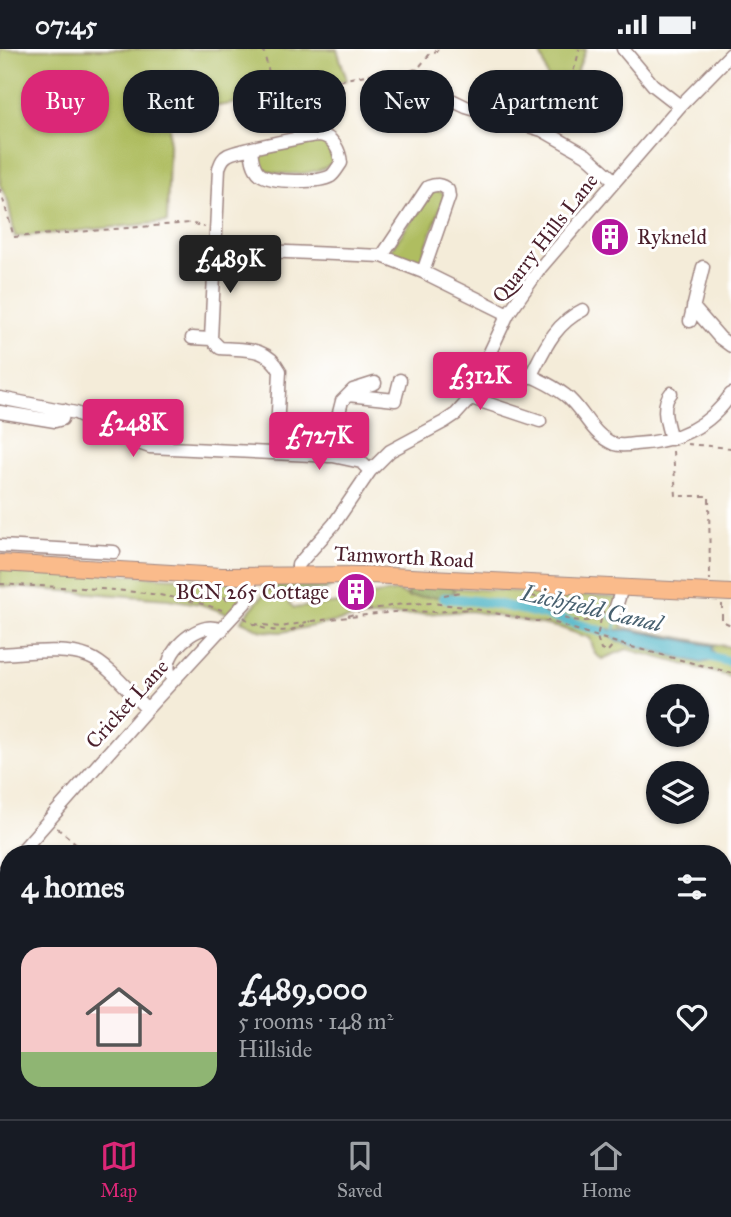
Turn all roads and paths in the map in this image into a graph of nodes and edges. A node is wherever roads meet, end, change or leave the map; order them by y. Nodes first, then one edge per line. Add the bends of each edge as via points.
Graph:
1 (263, 49) edge
2 (440, 49) edge
3 (579, 49) edge
4 (623, 49) edge
5 (730, 52) edge
6 (268, 70) edge
7 (415, 70) edge
8 (574, 70) edge
9 (680, 106) junction
10 (292, 133) edge
11 (547, 133) edge
12 (294, 140) junction
13 (251, 149) junction
14 (615, 181) junction
15 (0, 189) edge
16 (216, 230) junction
17 (215, 249) junction
18 (382, 256) junction
19 (703, 267) dead end
20 (424, 272) junction
21 (693, 307) junction
22 (508, 314) junction
23 (578, 317) dead end
24 (690, 321) dead end
25 (191, 338) dead end
26 (211, 339) junction
27 (731, 346) edge
28 (487, 357) junction
29 (530, 377) junction
30 (400, 380) dead end
31 (375, 383) dead end
32 (671, 393) dead end
33 (731, 394) edge
34 (348, 395) junction
35 (468, 397) junction
36 (0, 398) edge
37 (64, 410) junction
38 (0, 412) edge
39 (726, 414) edge
40 (540, 421) dead end
41 (672, 441) junction
42 (686, 444) dead end
43 (731, 448) edge
44 (276, 452) junction
45 (328, 456) junction
46 (370, 471) junction
47 (0, 546) edge
48 (75, 550) junction
49 (114, 552) dead end
50 (0, 563) edge
51 (75, 567) junction
52 (211, 575) junction
53 (251, 575) junction
54 (298, 575) junction
55 (0, 584) edge
56 (622, 588) junction
57 (721, 590) edge
58 (464, 591) dead end
59 (444, 595) dead end
60 (524, 596) dead end
61 (473, 608) junction
62 (607, 612) junction
63 (235, 614) junction
64 (348, 616) junction
65 (310, 621) junction
66 (731, 625) edge
67 (222, 629) junction
68 (598, 635) junction
69 (615, 643) junction
70 (0, 654) edge
71 (731, 673) edge
72 (174, 680) junction
73 (147, 709) junction
74 (48, 821) junction
75 (27, 845) edge
76 (78, 845) edge

1 - 6 path
2 - 7 path
3 - 8 path
4 - 9 street via 653,85
5 - 9 street, Quarry Hills Lane
9 - 14 street, Quarry Hills Lane
10 - 12 path
11 - 14 street via 586,155
12 - 13 street
12 - 13 street via 320,135 332,141 341,163 321,179 276,180 259,173
13 - 16 street via 222,159
14 - 22 street, Quarry Hills Lane
15 - 16 path via 15,237 190,223
16 - 17 street
17 - 18 street
17 - 26 street
18 - 20 street
18 - 20 street via 428,187 443,185 449,197
19 - 21 street
20 - 22 street
21 - 24 street
21 - 27 street
22 - 28 street, Quarry Hills Lane
23 - 29 street via 555,330
25 - 26 street
26 - 44 street via 220,348 257,351 274,361 280,371
28 - 29 street
28 - 35 street, Quarry Hills Lane
29 - 41 street via 565,394 591,427 616,445
30 - 34 street via 395,400
31 - 34 street
32 - 41 street via 665,409
33 - 39 street
34 - 45 street via 342,401
35 - 40 street
35 - 46 street, Quarry Hills Lane via 456,414 390,451
36 - 37 street
37 - 38 street via 62,419 55,421
37 - 44 street via 150,447
39 - 41 street
41 - 57 path via 676,496 709,496
42 - 43 path
44 - 45 street
45 - 46 street via 361,462
46 - 54 street, Quarry Hills Lane via 334,524 298,565
47 - 48 street
48 - 49 street
48 - 51 street
50 - 51 main road, Tamworth Road
51 - 52 main road, Tamworth Road
52 - 53 main road, Tamworth Road
52 - 63 path
53 - 54 main road, Tamworth Road
53 - 63 street, Cricket Lane via 248,597
54 - 56 main road, Tamworth Road
55 - 63 path via 149,594
56 - 57 main road, Tamworth Road
56 - 62 street
57 - 66 path via 722,621
58 - 59 path
60 - 62 path via 536,597 553,614 578,621 594,621
61 - 64 path
61 - 64 path via 402,604
61 - 68 path
62 - 68 path
63 - 67 street, Cricket Lane
64 - 65 path
65 - 65 path via 281,627 250,623 263,630 282,630 304,627
67 - 72 street, Cricket Lane
67 - 72 street via 206,627 183,641 168,664
68 - 69 path
68 - 69 path via 600,650 607,652
69 - 71 path
70 - 73 street via 89,657
72 - 73 street, Cricket Lane
73 - 74 street, Cricket Lane
74 - 75 street, Cricket Lane
74 - 76 path

